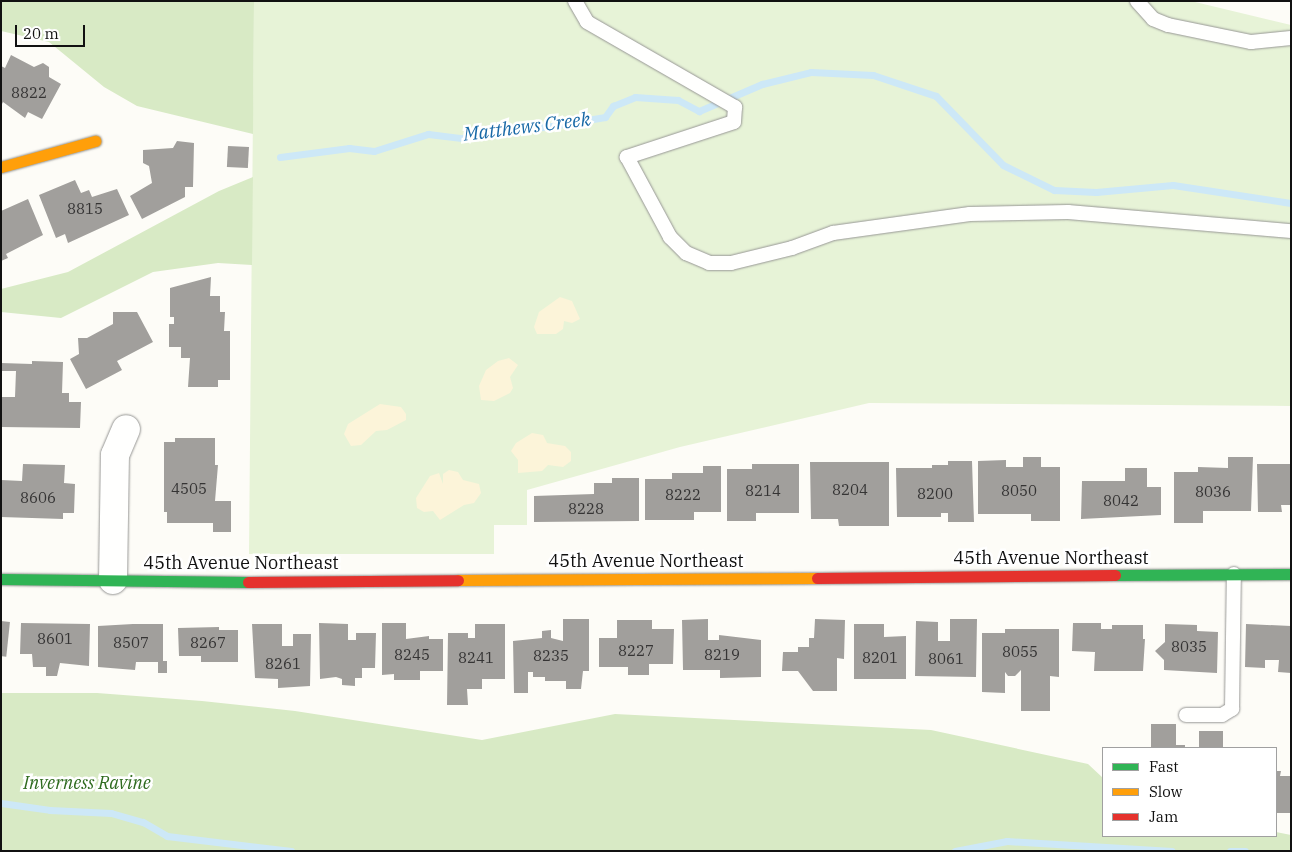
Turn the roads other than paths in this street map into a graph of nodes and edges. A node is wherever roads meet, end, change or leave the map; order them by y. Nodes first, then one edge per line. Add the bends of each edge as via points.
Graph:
1 (575, 1) edge
2 (1137, 1) edge
3 (1291, 38) edge
4 (95, 141) dead end
5 (1, 167) edge
6 (1291, 231) edge
7 (126, 429) dead end
8 (1234, 574) junction
9 (1291, 574) edge
10 (1, 579) edge
11 (113, 580) junction
12 (1186, 715) dead end

1 - 6 lane via 587,22 735,107 734,122 627,156 670,237 686,253 708,263 731,263 792,248 833,233 970,214 1068,212
2 - 3 lane via 1153,18 1168,25 1251,42
4 - 5 street
7 - 11 street via 114,455
8 - 9 street, 45th Avenue Northeast
8 - 11 street, 45th Avenue Northeast via 230,582
8 - 12 lane via 1232,709 1210,716
10 - 11 street, 45th Avenue Northeast

